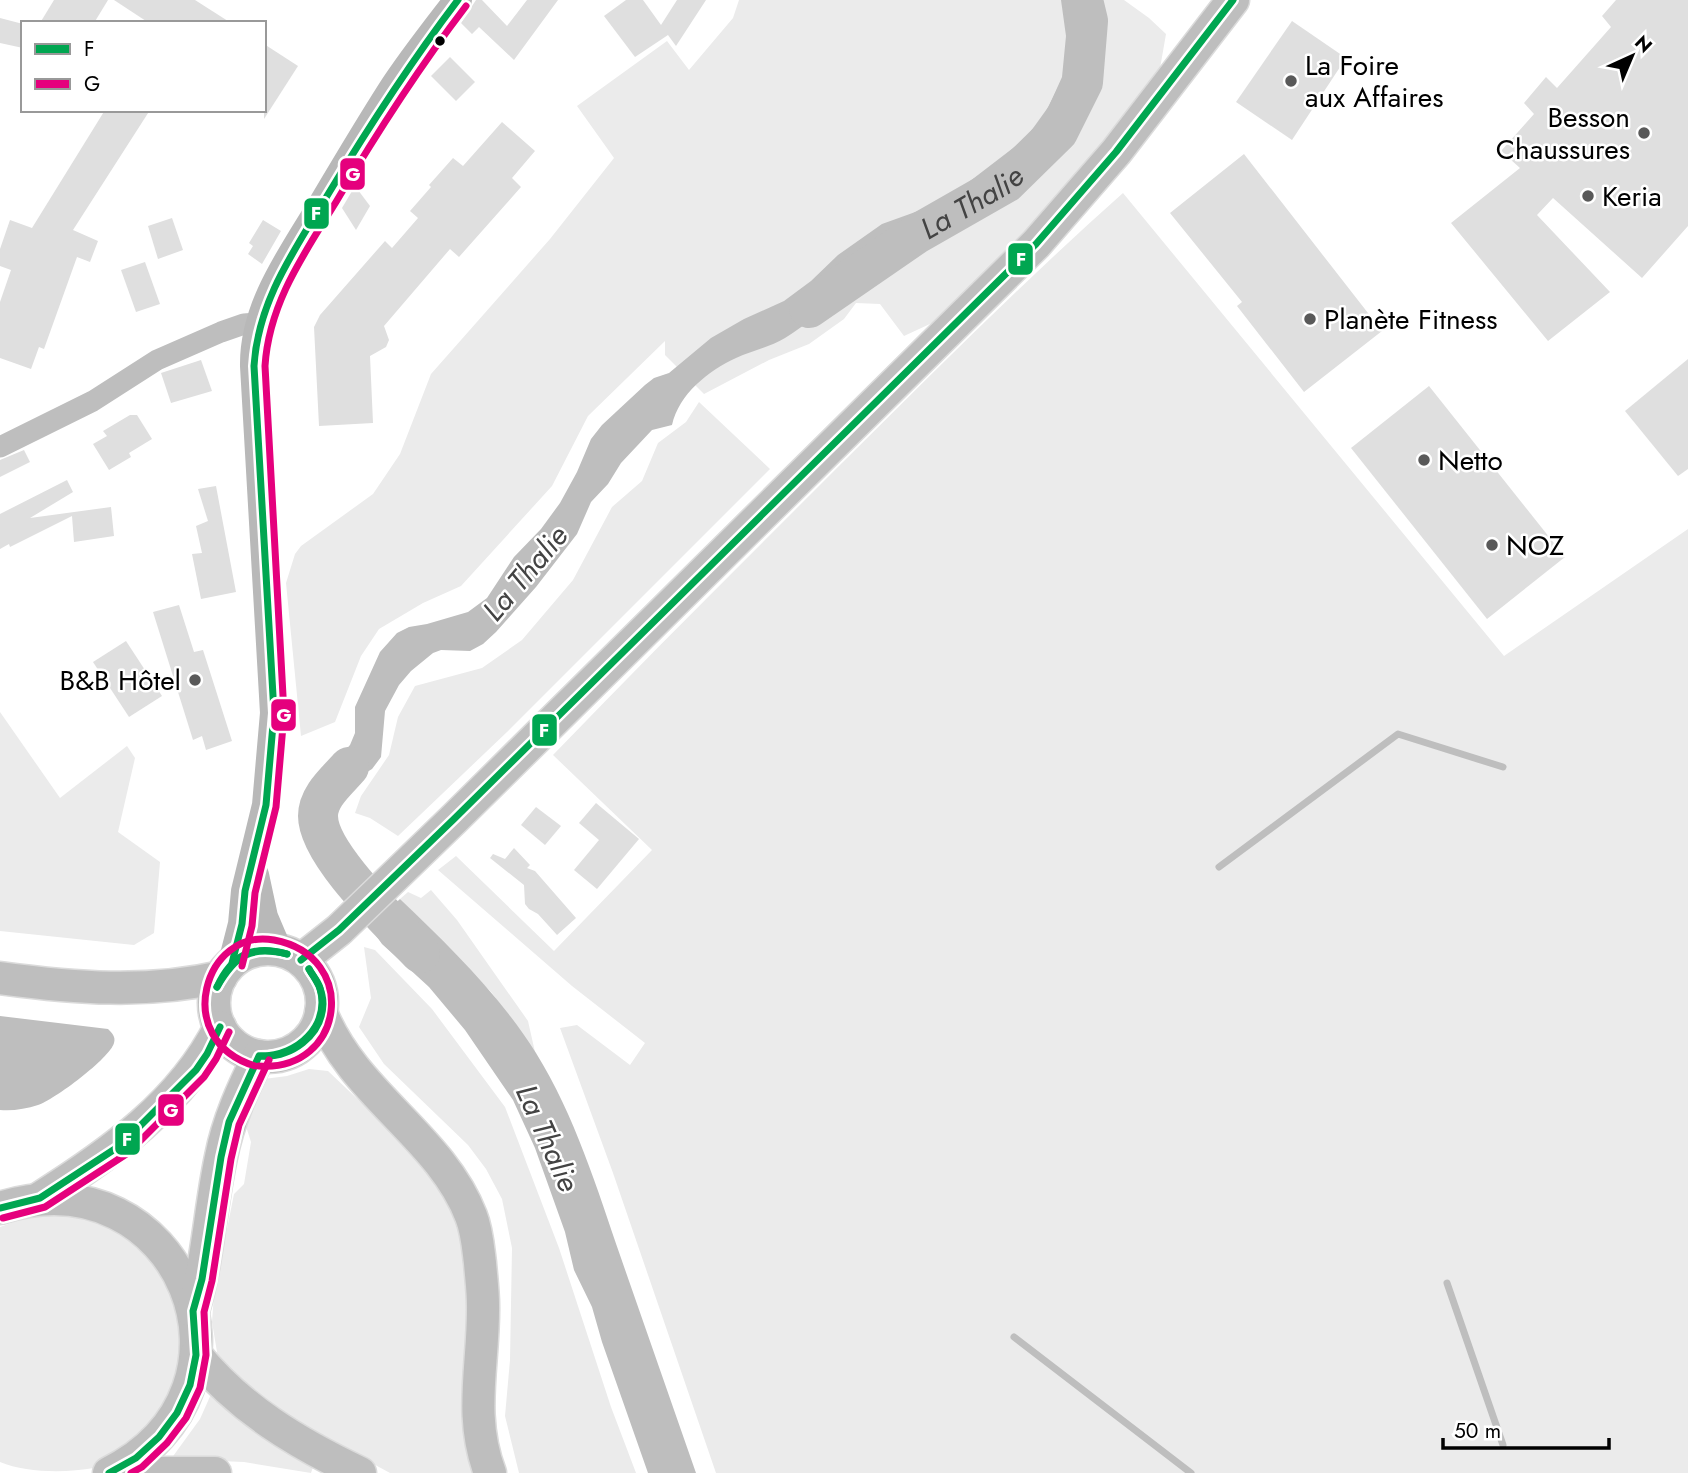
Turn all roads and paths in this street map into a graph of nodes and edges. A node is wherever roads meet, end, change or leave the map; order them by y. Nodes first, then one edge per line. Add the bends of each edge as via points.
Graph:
1 (457, 0) edge
2 (1233, 0) edge
3 (258, 323) junction
4 (0, 447) edge
5 (253, 866) junction
6 (297, 962) junction
7 (227, 970) junction
8 (0, 978) edge
9 (321, 1012) junction
10 (220, 1027) junction
11 (259, 1056) junction
12 (16, 1199) edge
13 (193, 1311) junction
14 (196, 1355) junction
15 (109, 1473) edge
16 (215, 1473) edge
17 (359, 1473) edge
18 (490, 1473) edge

1 - 3 main road via 377,113 292,254
2 - 6 main road via 1115,152 1036,244 343,927
3 - 4 street via 221,332 157,360 93,401
3 - 5 main road via 253,344 274,713 266,805
5 - 6 main road via 264,917
5 - 7 main road
6 - 7 main road via 254,951
6 - 9 main road via 319,986
7 - 8 main road via 173,986 143,988 62,986
7 - 10 main road via 215,994
9 - 11 main road via 317,1026 299,1047 273,1057
9 - 18 main road via 344,1056 445,1170 471,1215 483,1306 477,1426
10 - 11 main road via 243,1051
10 - 12 main road via 196,1070 121,1145
11 - 13 main road via 229,1122
12 - 13 main road via 69,1198 125,1217 149,1235 174,1265
13 - 14 main road
14 - 15 main road via 190,1385 177,1413 136,1458
14 - 17 main road via 260,1416
15 - 16 main road

